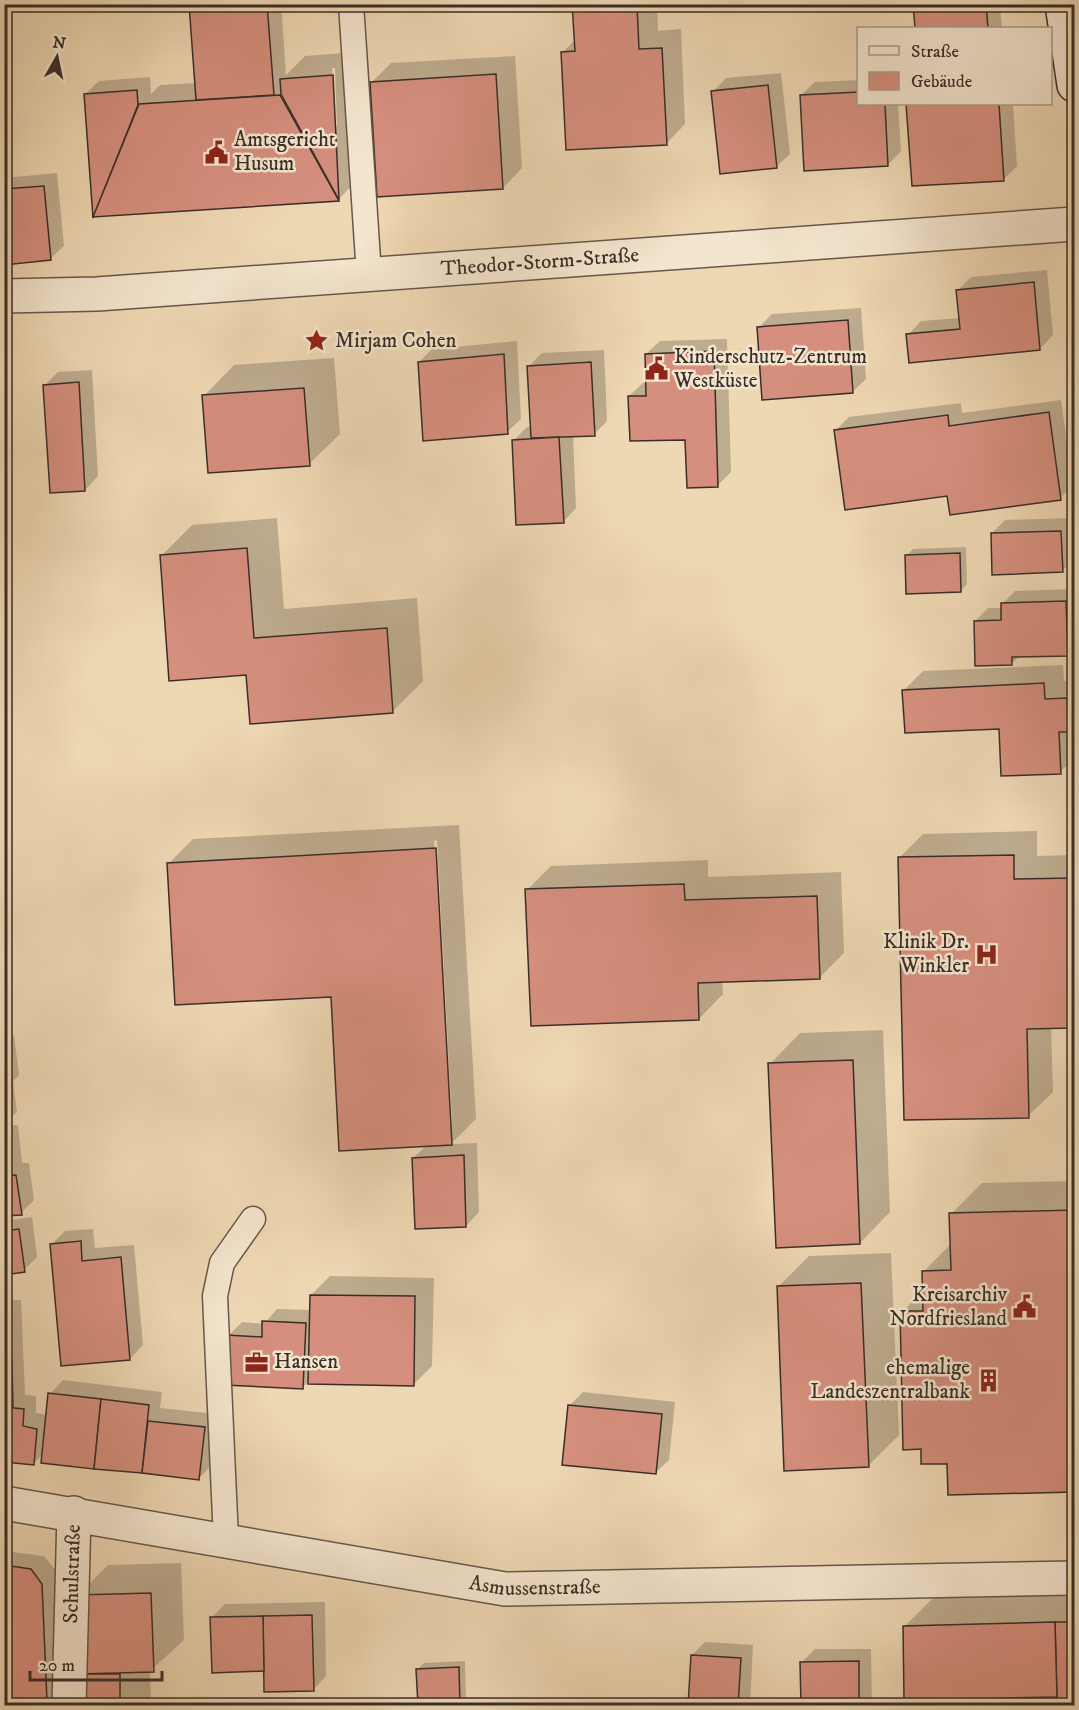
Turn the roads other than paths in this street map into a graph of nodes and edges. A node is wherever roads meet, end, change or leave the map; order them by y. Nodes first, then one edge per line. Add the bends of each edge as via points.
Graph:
1 (351, 4) edge
2 (1062, 4) edge
3 (1074, 84) edge
4 (1074, 224) edge
5 (369, 275) junction
6 (4, 296) edge
7 (253, 1219) dead end
8 (4, 1503) edge
9 (74, 1513) junction
10 (226, 1540) junction
11 (1074, 1578) edge
12 (69, 1706) edge

1 - 5 lane
2 - 3 street
4 - 5 street, Theodor-Storm-Straße
5 - 6 street, Theodor-Storm-Straße via 97,294
7 - 10 lane via 222,1263 215,1296
8 - 9 street, Asmussenstraße
9 - 10 street, Asmussenstraße
9 - 12 street, Schulstraße
10 - 11 street, Asmussenstraße via 505,1589

